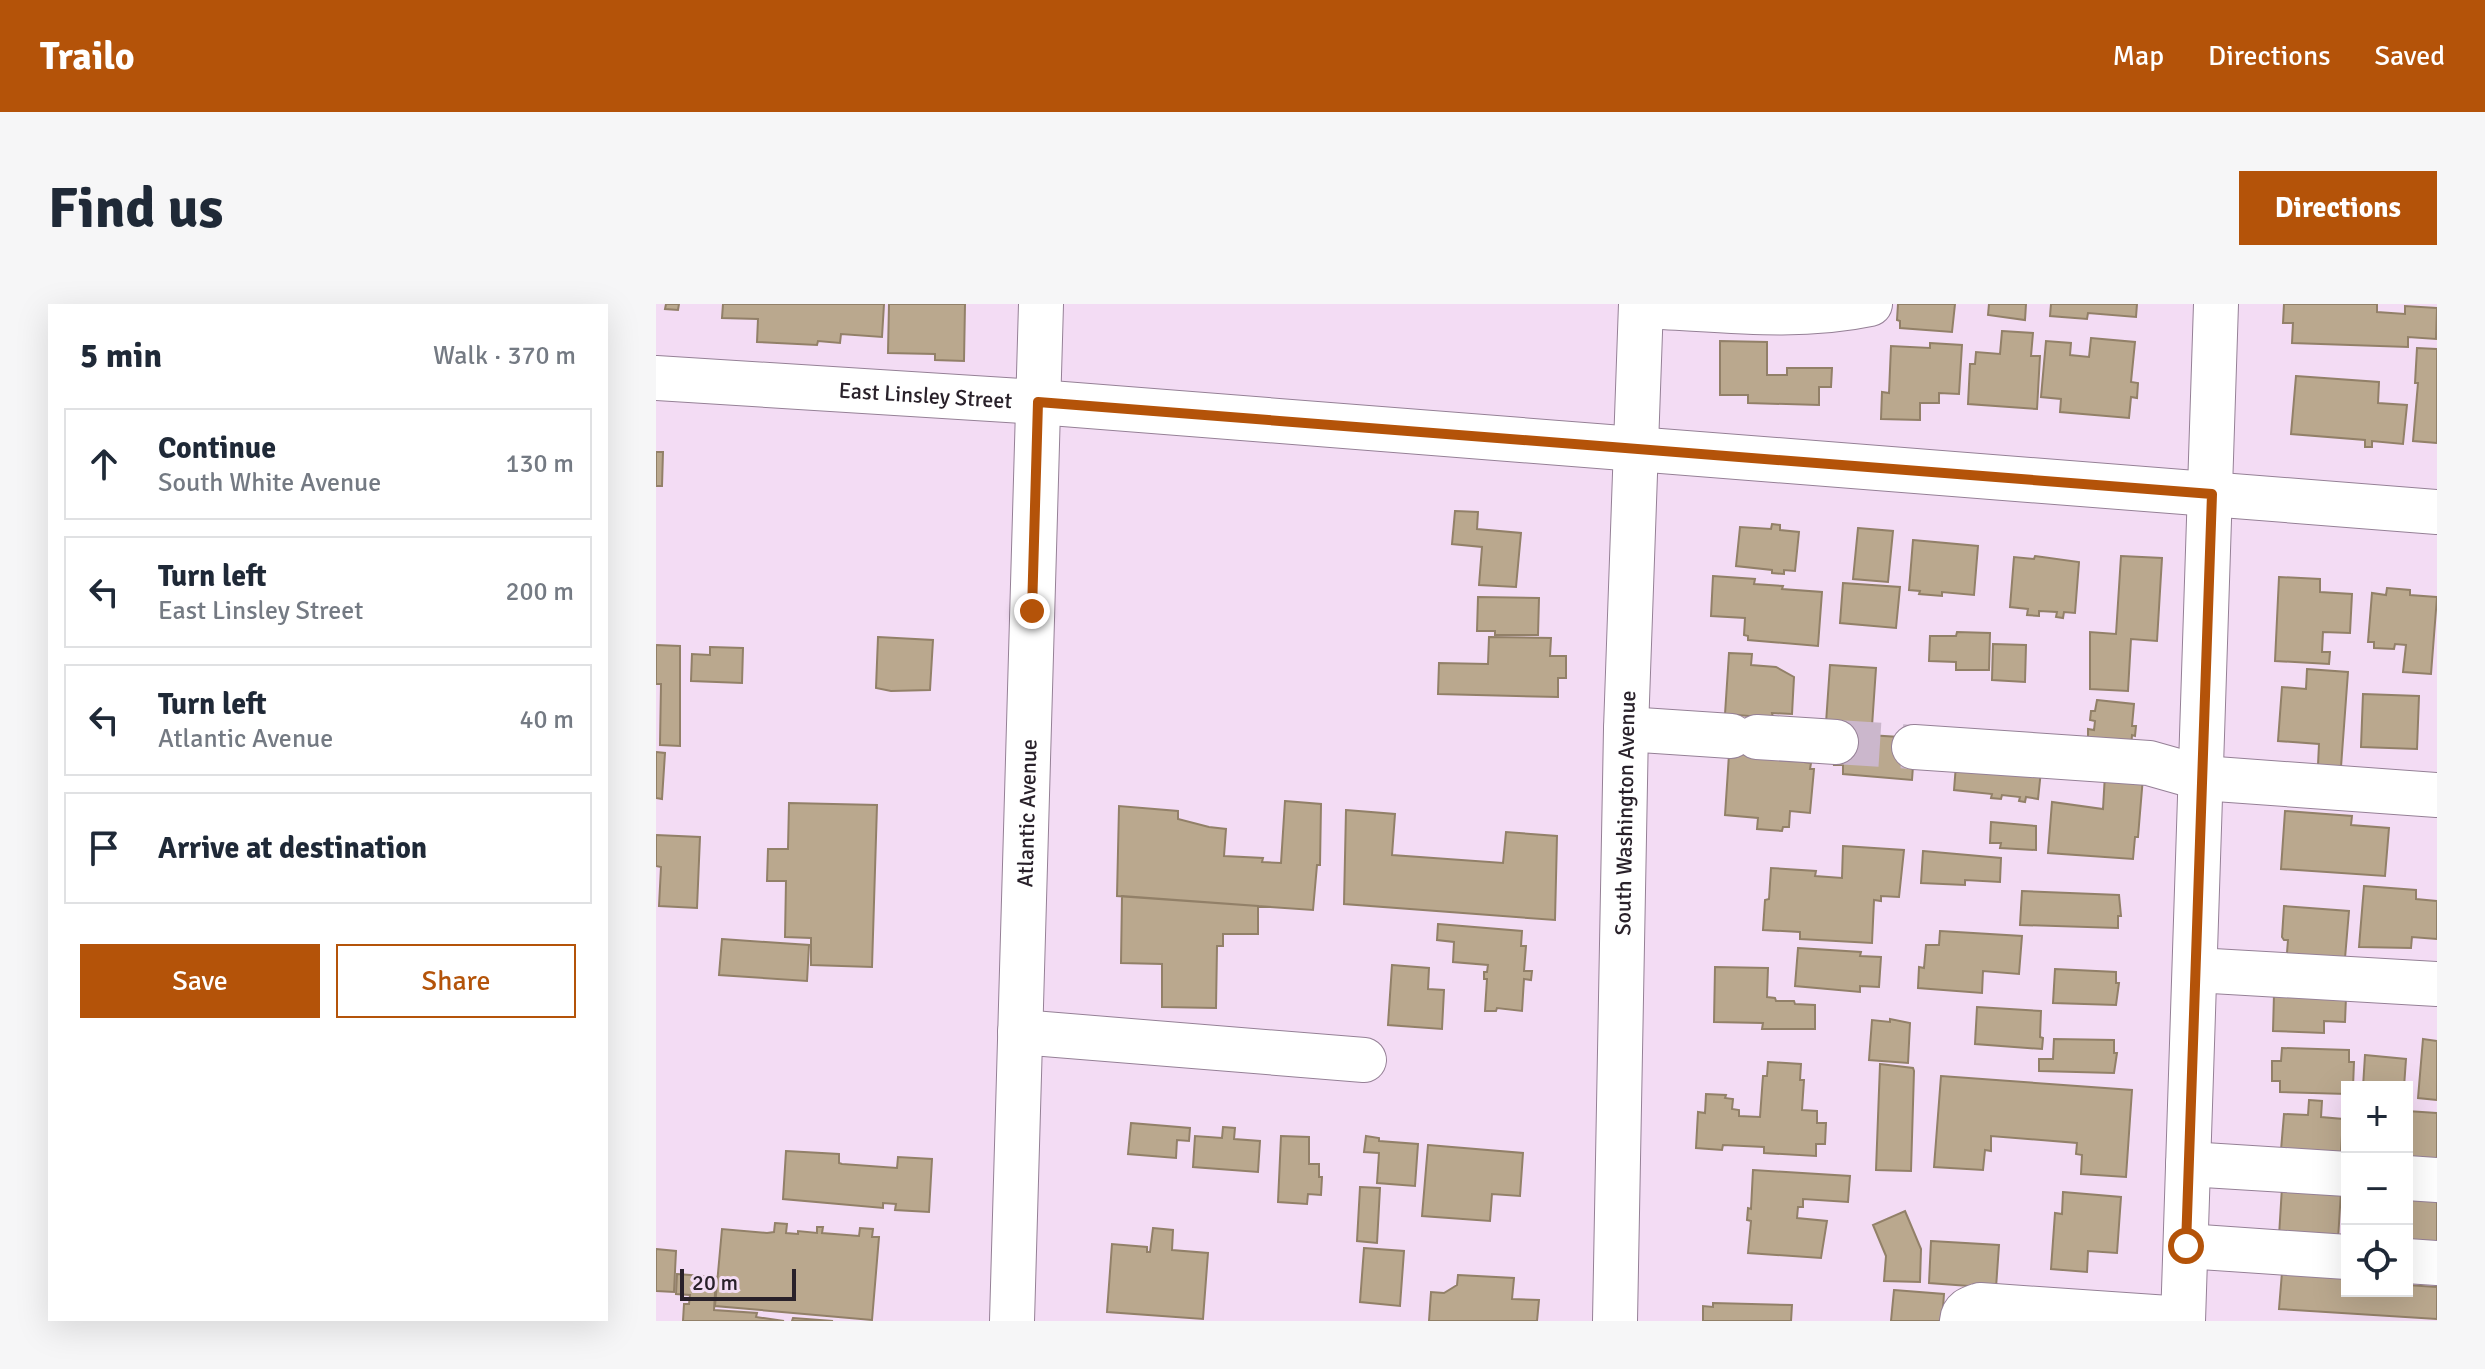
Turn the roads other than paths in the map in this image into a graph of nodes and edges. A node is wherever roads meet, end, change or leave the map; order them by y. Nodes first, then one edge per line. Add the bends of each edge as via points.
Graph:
1 (1041, 304) edge
2 (1870, 304) edge
3 (2216, 304) edge
4 (1641, 305) edge
5 (656, 378) edge
6 (1038, 402) junction
7 (1634, 451) junction
8 (2212, 494) junction
9 (2437, 512) edge
10 (1626, 729) junction
11 (1836, 742) tunnel mouth
12 (1914, 747) tunnel mouth
13 (2202, 778) junction
14 (2437, 795) edge
15 (2195, 970) junction
16 (2437, 984) edge
17 (1020, 1032) junction
18 (1364, 1060) dead end
19 (2188, 1164) junction
20 (2341, 1174) edge
21 (2413, 1178) edge
22 (2437, 1180) edge
23 (2186, 1246) junction
24 (2341, 1257) edge
25 (2413, 1261) edge
26 (2437, 1263) edge
27 (2183, 1320) edge
28 (1012, 1321) edge
29 (1615, 1321) edge
30 (1962, 1321) edge

1 - 6 street, Atlantic Avenue
2 - 4 street via 1774,313
3 - 8 street
4 - 7 street, South Washington Avenue
5 - 6 street, East Linsley Street
6 - 7 street, East Linsley Street
6 - 17 street, Atlantic Avenue
7 - 8 street, East Linsley Street
7 - 10 street, South Washington Avenue
8 - 9 street, East Linsley Street
8 - 13 street
10 - 11 street
10 - 29 street, South Washington Avenue
12 - 13 street via 2149,763
13 - 14 street
13 - 15 street
15 - 16 street
15 - 19 street
17 - 18 street
17 - 28 street, Atlantic Avenue
19 - 20 street
19 - 23 street
21 - 22 street
23 - 24 street
23 - 27 street
25 - 26 street
27 - 30 street via 1980,1305 1969,1308

